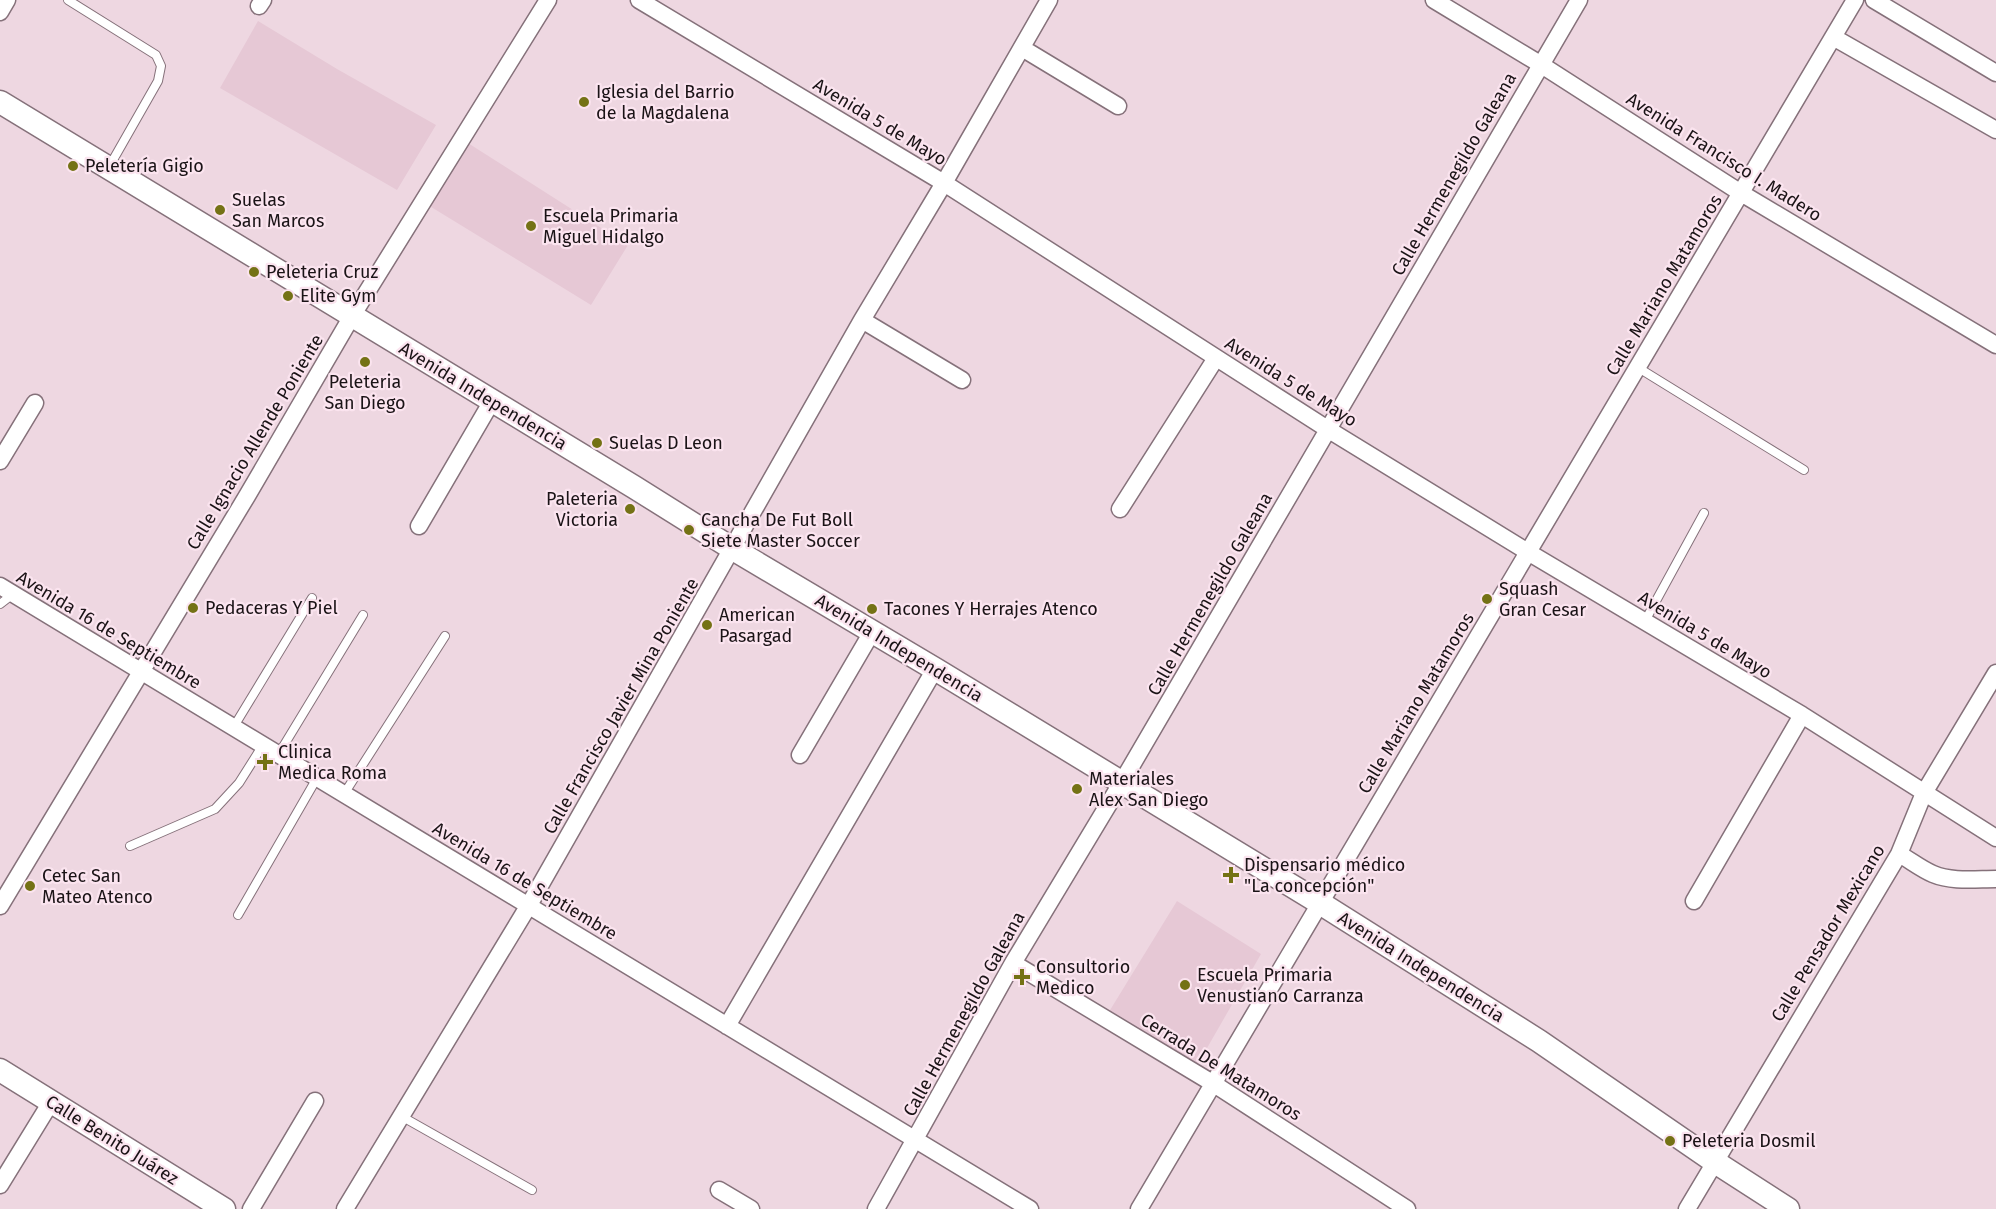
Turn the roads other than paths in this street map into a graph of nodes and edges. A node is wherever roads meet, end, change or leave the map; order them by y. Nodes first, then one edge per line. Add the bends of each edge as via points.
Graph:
1 (7, 0) edge
2 (68, 0) edge
3 (548, 0) edge
4 (639, 0) edge
5 (1049, 0) edge
6 (1434, 0) edge
7 (1579, 0) edge
8 (1855, 0) edge
9 (1874, 0) edge
10 (0, 12) edge
11 (1833, 37) junction
12 (1022, 48) junction
13 (1540, 64) junction
14 (1996, 73) edge
15 (0, 102) edge
16 (1118, 106) dead end
17 (1996, 130) edge
18 (109, 167) junction
19 (944, 183) junction
20 (1741, 193) junction
21 (352, 316) junction
22 (862, 320) junction
23 (1996, 345) edge
24 (1216, 358) junction
25 (1637, 367) junction
26 (962, 380) dead end
27 (492, 401) junction
28 (35, 403) dead end
29 (1329, 430) junction
30 (0, 461) edge
31 (1804, 470) dead end
32 (1120, 509) dead end
33 (1704, 513) dead end
34 (419, 526) dead end
35 (733, 549) junction
36 (1528, 552) junction
37 (4, 595) edge
38 (312, 598) dead end
39 (363, 615) dead end
40 (1645, 621) junction
41 (872, 632) junction
42 (445, 636) dead end
43 (935, 669) junction
44 (141, 672) junction
45 (1996, 673) edge
46 (1802, 715) junction
47 (233, 728) junction
48 (263, 746) junction
49 (278, 755) junction
50 (800, 755) dead end
51 (317, 778) junction
52 (1122, 782) junction
53 (1924, 793) junction
54 (344, 794) junction
55 (1996, 838) edge
56 (130, 846) dead end
57 (1899, 854) junction
58 (1996, 879) edge
59 (1694, 901) dead end
60 (1320, 903) junction
61 (529, 905) junction
62 (0, 906) edge
63 (238, 915) dead end
64 (1013, 963) junction
65 (727, 1026) junction
66 (0, 1070) edge
67 (1214, 1084) junction
68 (51, 1101) junction
69 (315, 1101) dead end
70 (401, 1116) junction
71 (915, 1140) junction
72 (1715, 1162) junction
73 (0, 1185) edge
74 (532, 1190) dead end
75 (720, 1190) dead end
76 (224, 1209) edge
77 (251, 1209) edge
78 (345, 1209) edge
79 (750, 1209) edge
80 (876, 1209) edge
81 (1030, 1209) edge
82 (1138, 1209) edge
83 (1407, 1209) edge
84 (1687, 1209) edge
85 (1788, 1209) edge

1 - 10 street
2 - 18 lane via 156,55 161,66 158,81
3 - 21 street, Calle Ignacio Allende Poniente
4 - 19 street, Avenida 5 de Mayo
5 - 12 street, Calle Francisco Javier Mina Poniente
6 - 13 street, Avenida Francisco I. Madero
7 - 13 street, Calle Hermenegildo Galeana
8 - 11 street, Calle Mariano Matamoros
9 - 14 street
11 - 17 street
11 - 20 street, Calle Mariano Matamoros
12 - 16 street
12 - 19 street, Calle Francisco Javier Mina Poniente
13 - 20 street, Avenida Francisco I. Madero
13 - 29 street, Calle Hermenegildo Galeana
15 - 18 main road, Avenida Independencia
18 - 21 main road, Avenida Independencia
19 - 22 street, Calle Francisco Javier Mina Poniente
19 - 24 street, Avenida 5 de Mayo
20 - 23 street, Avenida Francisco I. Madero
20 - 25 street, Calle Mariano Matamoros
21 - 27 main road, Avenida Independencia
21 - 44 street, Calle Ignacio Allende Poniente
22 - 26 street
22 - 35 street, Calle Francisco Javier Mina Poniente
24 - 29 street, Avenida 5 de Mayo
24 - 32 street
25 - 31 lane
25 - 36 street, Calle Mariano Matamoros
27 - 34 street
27 - 35 main road, Avenida Independencia
28 - 30 street
29 - 36 street, Avenida 5 de Mayo
29 - 52 street, Calle Hermenegildo Galeana
33 - 40 lane
35 - 41 main road, Avenida Independencia
35 - 61 street, Calle Francisco Javier Mina Poniente
36 - 40 street, Avenida 5 de Mayo
36 - 60 street, Calle Mariano Matamoros
37 - 44 street, Avenida 16 de Septiembre
38 - 47 lane
39 - 49 lane
40 - 46 street, Avenida 5 de Mayo
41 - 43 main road, Avenida Independencia
41 - 50 street
42 - 54 lane
43 - 52 main road, Avenida Independencia
43 - 65 street
44 - 47 street, Avenida 16 de Septiembre
44 - 62 street, Calle Ignacio Allende Poniente
45 - 53 street, Calle Pensador Mexicano
46 - 53 street, Avenida 5 de Mayo
46 - 59 street
47 - 48 street, Avenida 16 de Septiembre
48 - 49 street, Avenida 16 de Septiembre
48 - 56 lane via 239,783 215,809
49 - 51 street, Avenida 16 de Septiembre
51 - 54 street, Avenida 16 de Septiembre
51 - 63 lane
52 - 60 main road, Avenida Independencia
52 - 64 street, Calle Hermenegildo Galeana
53 - 55 street, Avenida 5 de Mayo
53 - 57 street, Calle Pensador Mexicano
54 - 61 street, Avenida 16 de Septiembre
57 - 58 street via 1940,876
57 - 72 street, Calle Pensador Mexicano
60 - 67 street, Calle Mariano Matamoros
60 - 72 main road, Avenida Independencia via 1539,1041
61 - 65 street, Avenida 16 de Septiembre
61 - 70 street, Calle Francisco Javier Mina Poniente
64 - 67 street, Cerrada De Matamoros
64 - 71 street, Calle Hermenegildo Galeana
65 - 71 street, Avenida 16 de Septiembre
66 - 68 main road, Calle Benito Juárez
67 - 82 street, Calle Mariano Matamoros
67 - 83 street, Cerrada De Matamoros
68 - 73 street
68 - 76 main road, Calle Benito Juárez
69 - 77 street
70 - 74 lane
70 - 78 street, Calle Francisco Javier Mina Poniente
71 - 80 street, Calle Hermenegildo Galeana
71 - 81 street, Avenida 16 de Septiembre
72 - 84 street, Calle Pensador Mexicano
72 - 85 main road, Avenida Independencia
75 - 79 street

